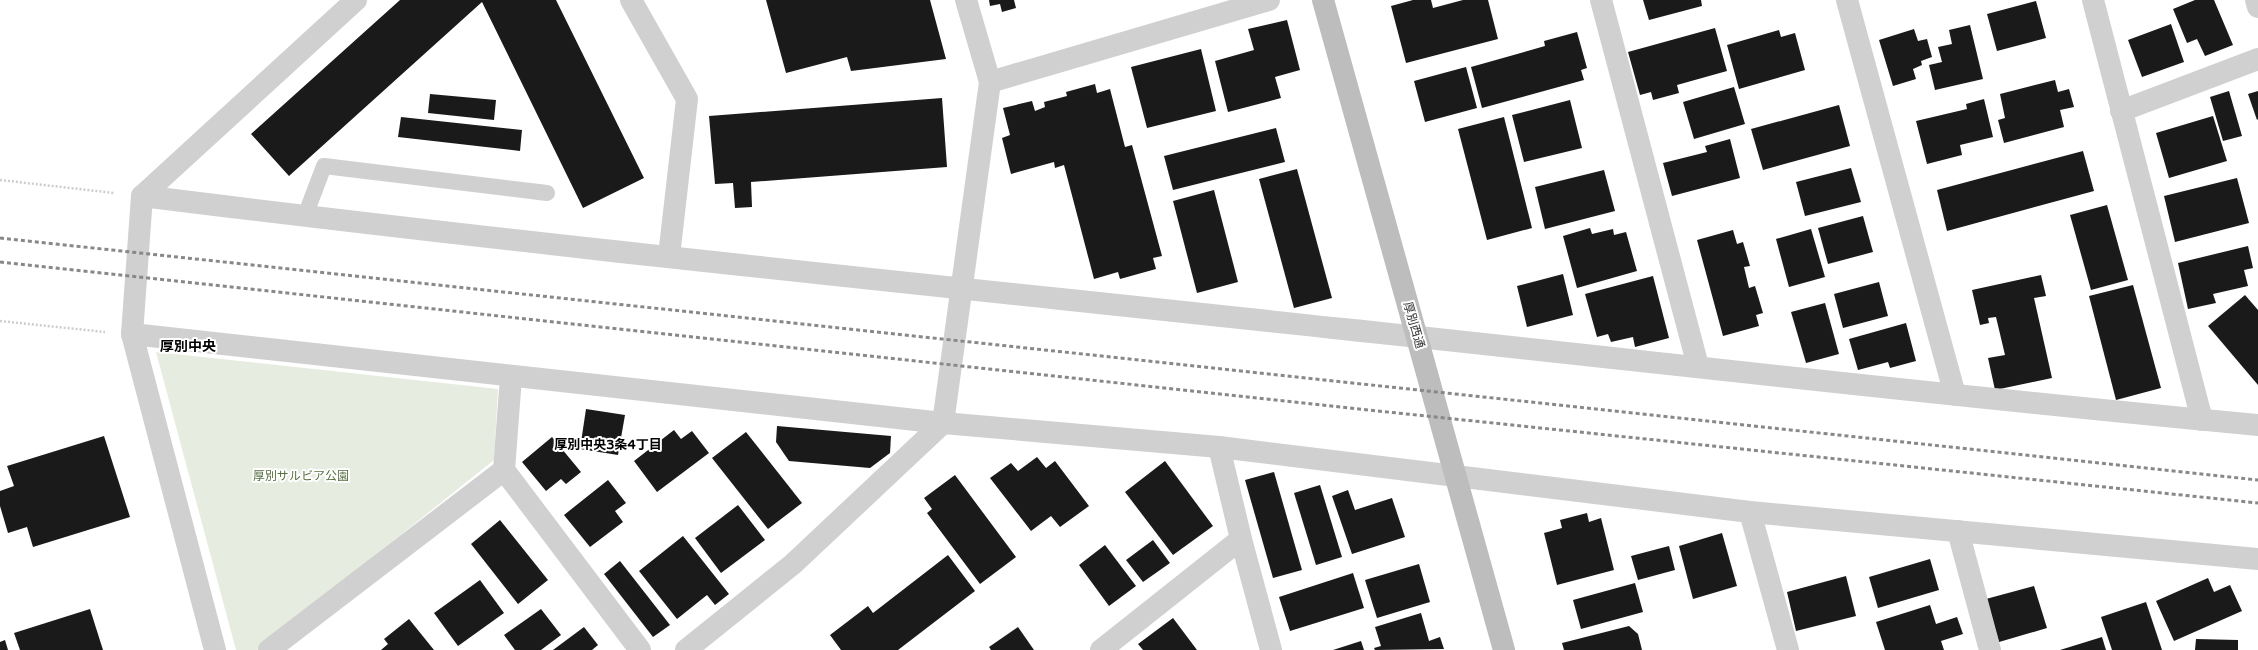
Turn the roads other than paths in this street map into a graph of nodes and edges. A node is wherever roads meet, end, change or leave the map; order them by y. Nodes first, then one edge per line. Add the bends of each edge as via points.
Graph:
1 (356, 0) edge
2 (631, 0) edge
3 (966, 0) edge
4 (1269, 0) edge
5 (1323, 0) edge
6 (1601, 0) edge
7 (1847, 0) edge
8 (2093, 0) edge
9 (2256, 0) edge
10 (2258, 7) edge
11 (2258, 59) edge
12 (990, 82) junction
13 (2121, 111) junction
14 (547, 193) dead end
15 (142, 196) junction
16 (305, 216) junction
17 (669, 256) junction
18 (961, 288) junction
19 (132, 334) junction
20 (1417, 337) junction
21 (1698, 366) junction
22 (511, 377) junction
23 (1955, 395) junction
24 (2202, 420) junction
25 (943, 423) junction
26 (2258, 425) edge
27 (1219, 447) junction
28 (504, 470) junction
29 (1456, 476) junction
30 (1750, 512) junction
31 (1958, 530) junction
32 (1241, 539) junction
33 (2258, 560) edge
34 (215, 650) edge
35 (269, 650) edge
36 (640, 650) edge
37 (686, 650) edge
38 (1101, 650) edge
39 (1270, 650) edge
40 (1504, 650) edge
41 (1788, 650) edge
42 (1990, 650) edge

1 - 15 street
2 - 17 street via 687,99
3 - 12 street
4 - 12 street
5 - 20 street, 厚別西通
6 - 21 street
7 - 23 street
8 - 13 street
9 - 10 street
11 - 13 street
12 - 18 street
13 - 24 street
14 - 16 lane via 324,166
15 - 16 street
15 - 19 street
16 - 17 street
17 - 18 street
18 - 20 street
18 - 25 street
19 - 22 street
19 - 34 street
20 - 21 street
20 - 29 street, 厚別西通
21 - 23 street
22 - 25 street
22 - 28 street
23 - 24 street
24 - 26 street
25 - 27 street
25 - 37 street via 794,564
27 - 29 street
27 - 32 street
28 - 35 street
28 - 36 street
29 - 30 street
29 - 40 street, 厚別西通
30 - 31 street
30 - 41 street
31 - 33 street
31 - 42 street
32 - 38 street
32 - 39 street

